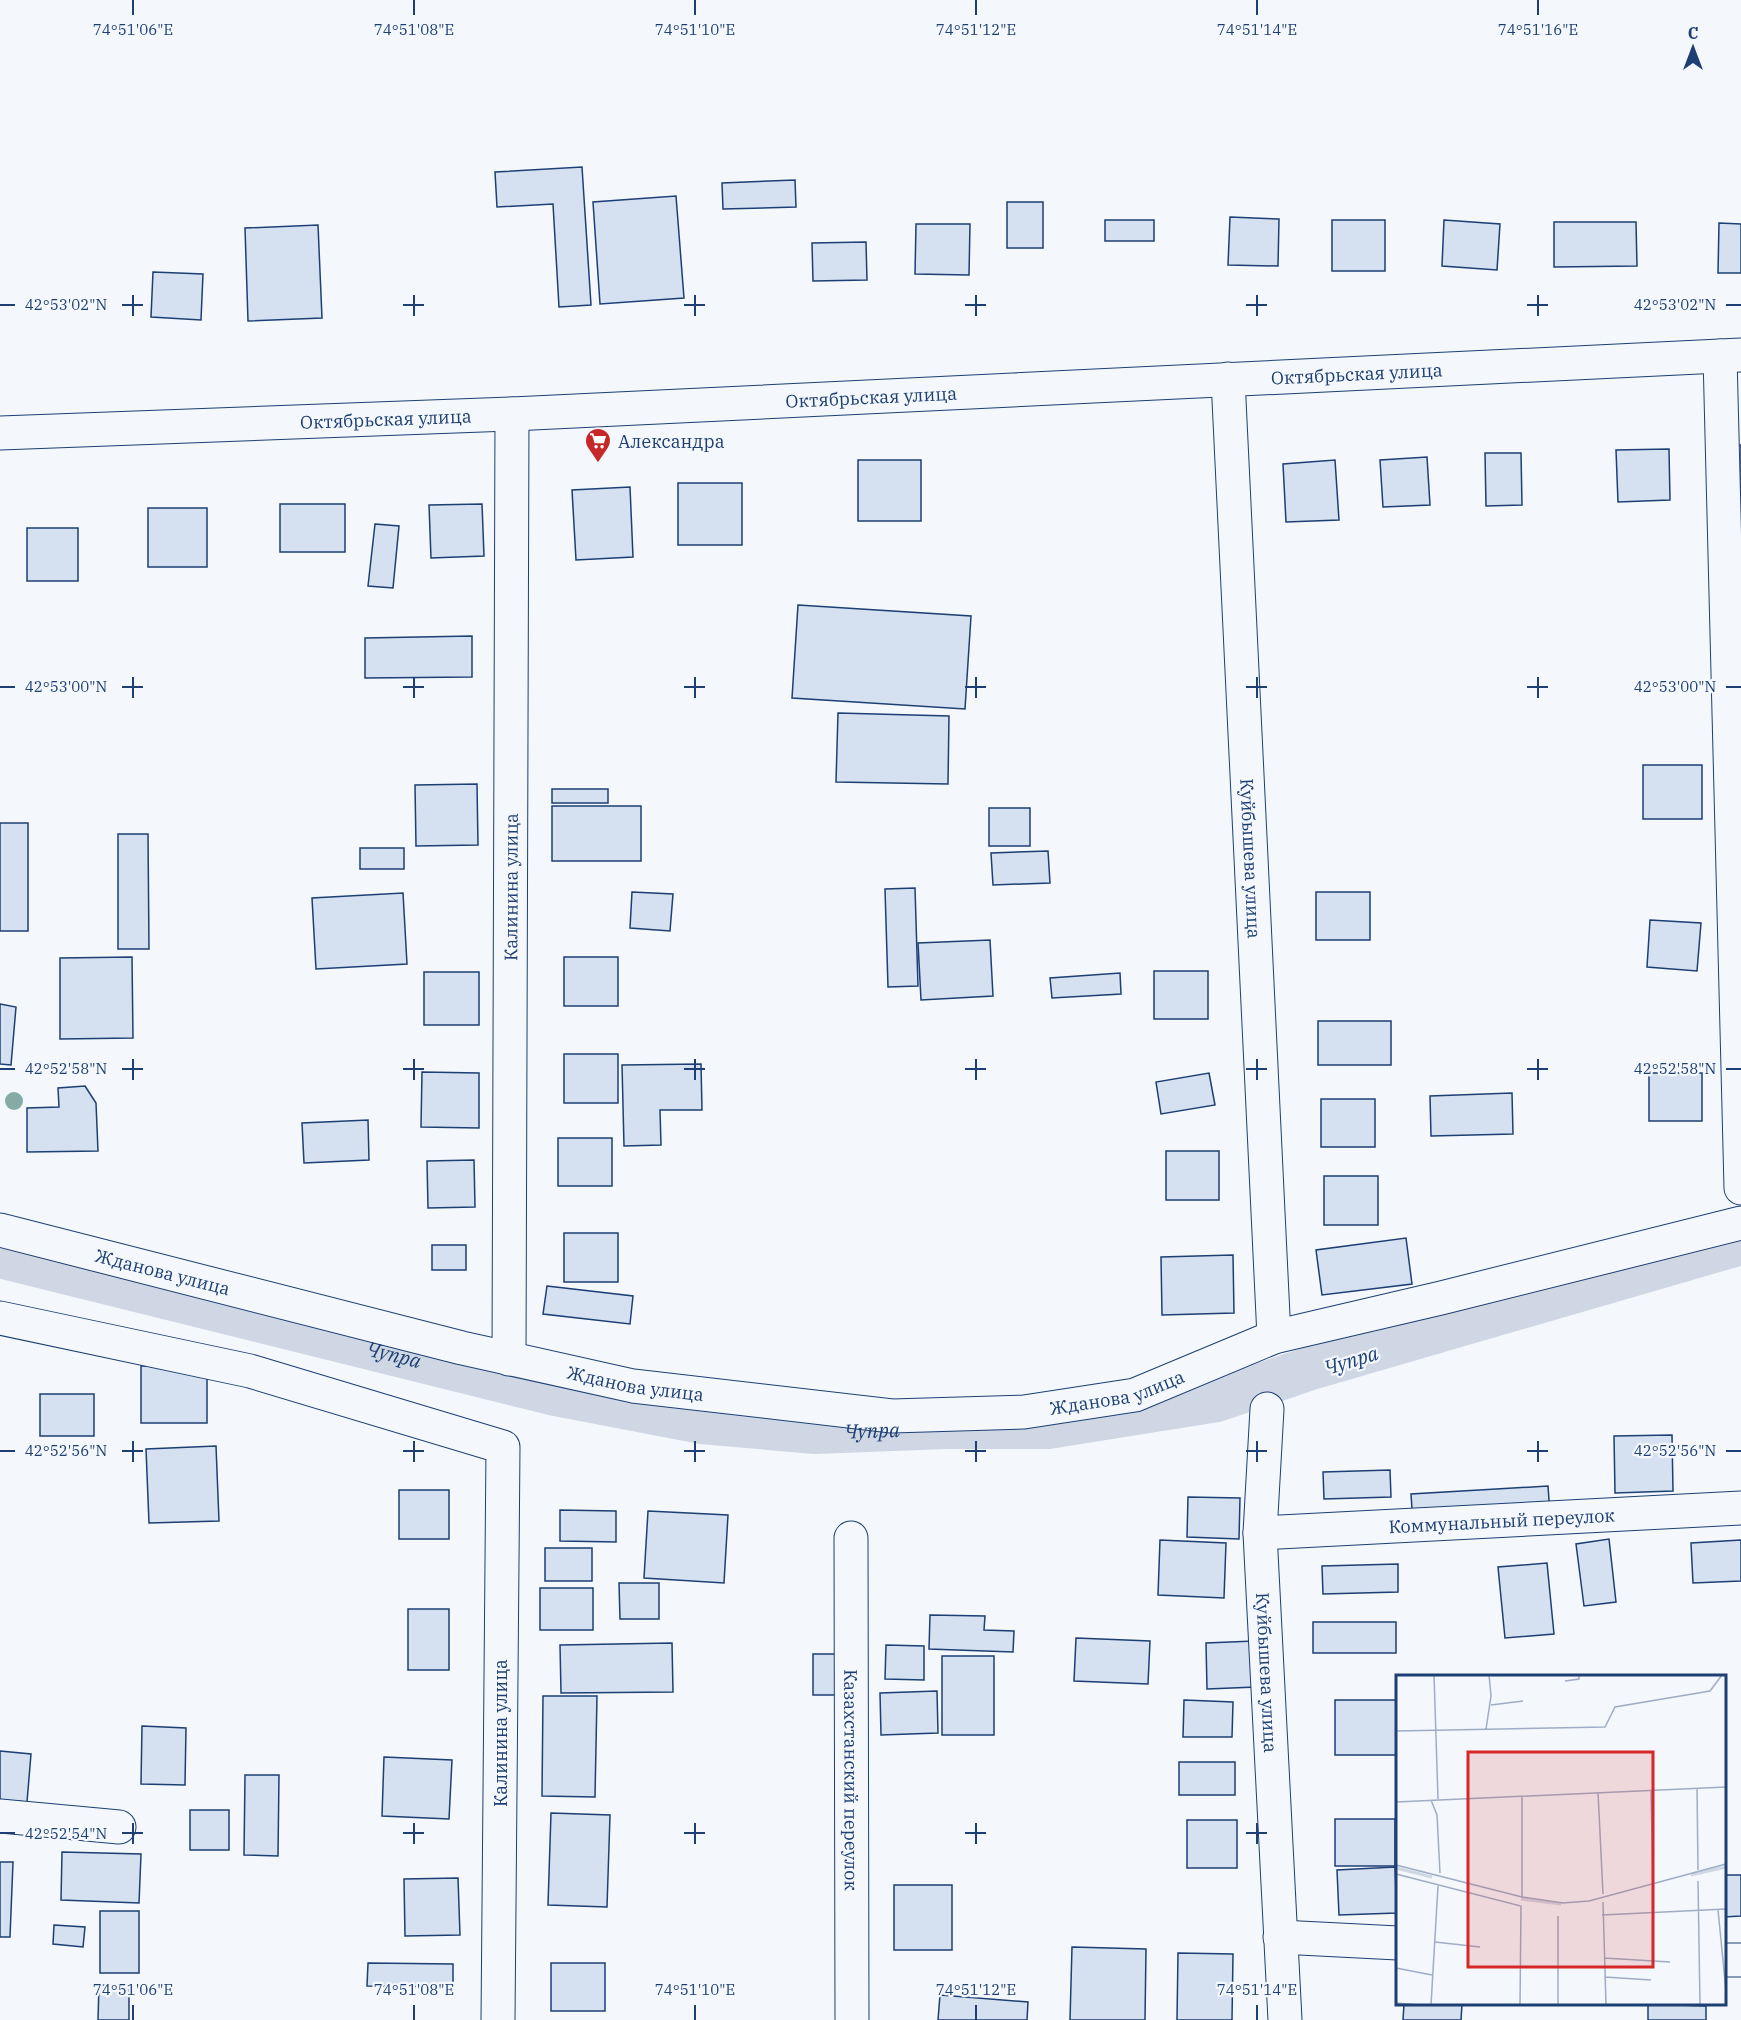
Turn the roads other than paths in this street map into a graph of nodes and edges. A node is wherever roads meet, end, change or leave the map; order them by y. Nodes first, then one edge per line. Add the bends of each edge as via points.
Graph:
1 (1731, 355) edge
2 (1228, 379) junction
3 (512, 414) junction
4 (0, 433) edge
5 (1741, 1188) edge
6 (1741, 1223) edge
7 (0, 1230) edge
8 (0, 1318) edge
9 (1274, 1337) junction
10 (509, 1359) junction
11 (1267, 1409) dead end
12 (1741, 1508) edge
13 (1260, 1533) junction
14 (851, 1538) dead end
15 (0, 1816) edge
16 (119, 1827) dead end
17 (1281, 1937) junction
18 (1396, 1943) edge
19 (498, 2020) edge
20 (852, 2020) edge
21 (1284, 2020) edge

1 - 2 street, Октябрьская улица
1 - 5 street
2 - 3 street, Октябрьская улица
2 - 9 street, Куйбышева улица
3 - 4 street, Октябрьская улица
3 - 10 street, Калинина улица
6 - 9 street, Жданова улица
7 - 10 street, Жданова улица
8 - 19 street, Калинина улица via 250,1371 503,1447
9 - 10 street, Жданова улица via 1135,1395 1024,1412 892,1416 633,1386
11 - 13 street, Куйбышева улица
12 - 13 street, Коммунальный переулок
13 - 17 street, Куйбышева улица
14 - 20 street, Казахстанский переулок
15 - 16 street
17 - 18 street
17 - 21 street, Куйбышева улица

